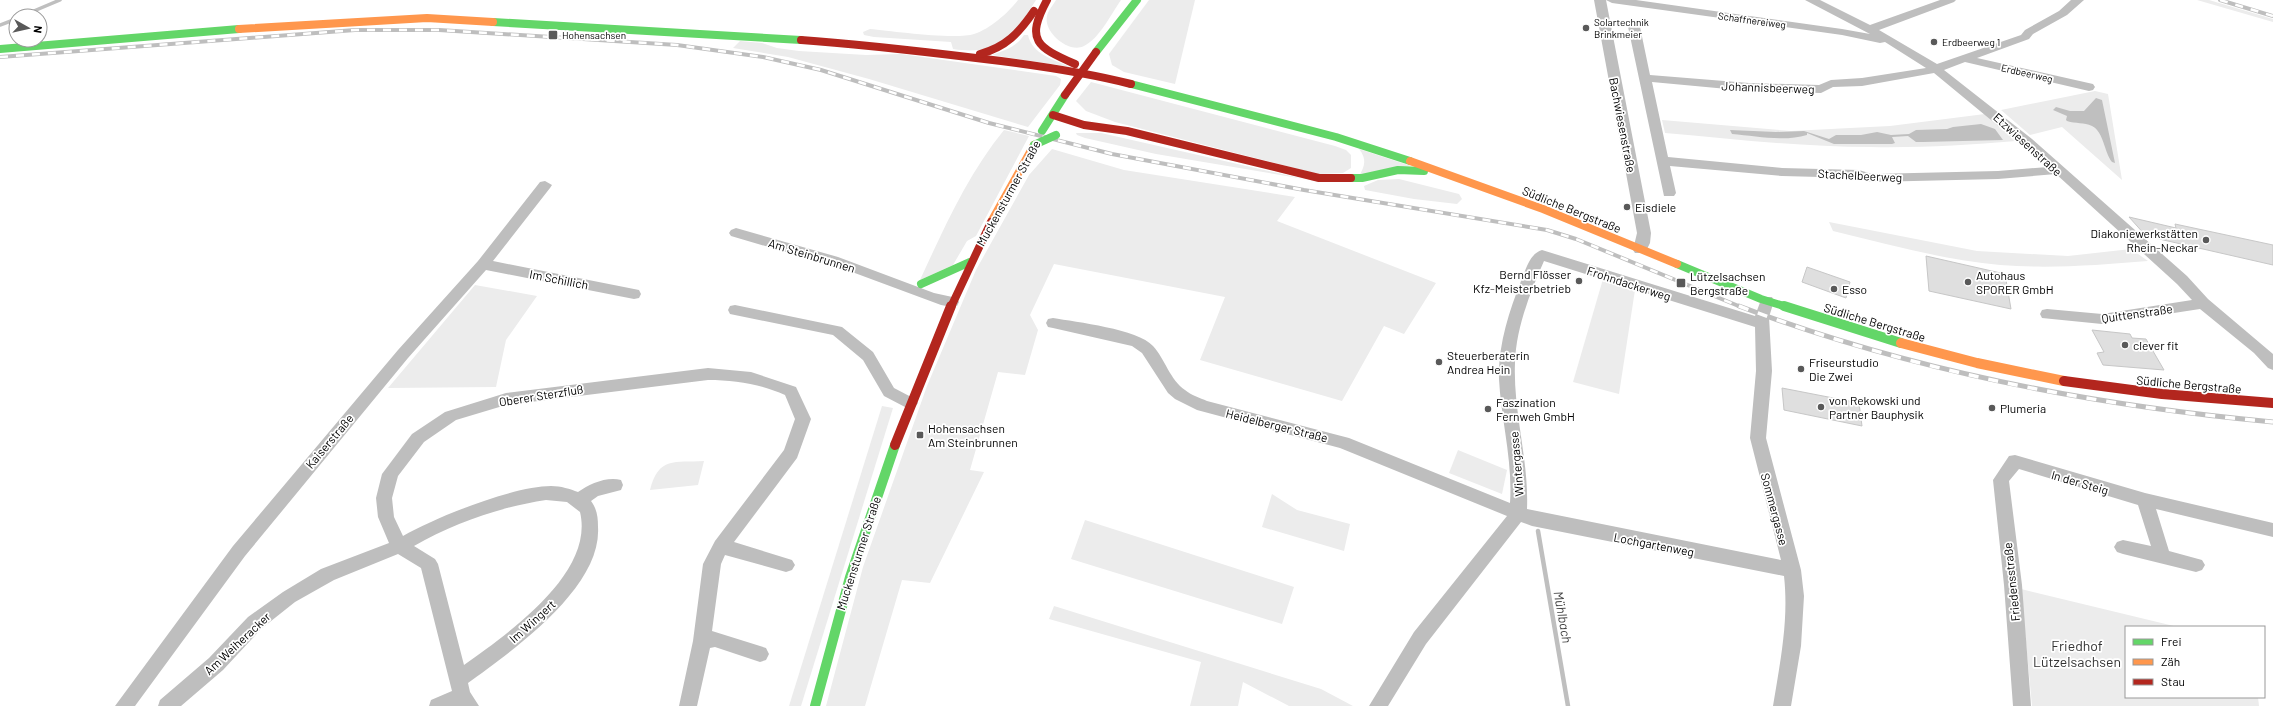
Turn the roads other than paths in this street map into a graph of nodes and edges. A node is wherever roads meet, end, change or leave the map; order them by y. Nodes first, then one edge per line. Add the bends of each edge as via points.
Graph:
1 (1041, 0) edge
2 (1047, 0) edge
3 (1136, 0) edge
4 (1600, 0) edge
5 (1612, 0) edge
6 (1811, 0) edge
7 (1950, 0) edge
8 (2078, 0) edge
9 (1633, 22) dead end
10 (1870, 29) junction
11 (1892, 40) junction
12 (0, 49) edge
13 (971, 56) junction
14 (1965, 59) junction
15 (1936, 69) junction
16 (1098, 75) junction
17 (1645, 78) junction
18 (2089, 87) dead end
19 (1055, 111) junction
20 (1072, 111) dead end
21 (1086, 115) dead end
22 (1084, 125) junction
23 (1127, 131) junction
24 (1336, 136) junction
25 (1034, 144) junction
26 (1354, 154) dead end
27 (1662, 162) junction
28 (1355, 168) dead end
29 (2057, 170) junction
30 (1447, 173) junction
31 (1340, 179) junction
32 (545, 185) dead end
33 (1669, 193) dead end
34 (736, 233) dead end
35 (1640, 250) junction
36 (1542, 255) joint
37 (970, 262) junction
38 (483, 264) junction
39 (889, 279) junction
40 (921, 284) junction
41 (634, 294) dead end
42 (952, 302) junction
43 (2203, 303) junction
44 (1763, 309) junction
45 (735, 310) dead end
46 (2047, 314) dead end
47 (2223, 319) junction
48 (1053, 323) dead end
49 (2273, 350) edge
50 (2273, 364) edge
51 (910, 403) junction
52 (2268, 404) edge
53 (2015, 461) joint
54 (615, 485) dead end
55 (580, 500) junction
56 (2145, 500) junction
57 (1518, 514) junction
58 (2273, 530) edge
59 (400, 546) junction
60 (721, 546) junction
61 (2123, 547) dead end
62 (2162, 556) junction
63 (786, 565) dead end
64 (2196, 565) dead end
65 (1792, 570) junction
66 (702, 640) junction
67 (760, 654) dead end
68 (463, 694) edge
69 (124, 706) edge
70 (166, 706) edge
71 (438, 706) edge
72 (688, 706) edge
73 (815, 706) edge
74 (1378, 706) edge
75 (1782, 706) edge
76 (2022, 706) edge

1 - 13 main road via 1008,46
2 - 16 main road via 1034,22 1036,41 1055,56
3 - 19 main road, Muckensturmer Straße, bridge
4 - 35 street, Bachwiesenstraße via 1644,233
5 - 11 street, Schaffnereiweg
6 - 10 street, Etzwiesenstraße
7 - 10 street
8 - 14 street, Erdbeerweg via 2063,13 2028,32 2025,38
9 - 17 street
10 - 11 street, Etzwiesenstraße
11 - 15 street, Etzwiesenstraße
12 - 13 main road via 300,24 427,18 750,35
13 - 16 main road
14 - 15 street, Erdbeerweg
14 - 18 street, Erdbeerweg
15 - 17 street, Johannisbeerweg via 1924,74 1894,79 1831,84 1825,88 1749,87
15 - 29 street, Etzwiesenstraße via 1994,114
16 - 24 main road
17 - 27 street
19 - 20 main road
19 - 22 main road
19 - 25 main road, Muckensturmer Straße
21 - 23 main road
22 - 23 main road
22 - 25 main road, bridge
23 - 31 main road via 1296,173
24 - 26 main road
24 - 30 main road
25 - 37 main road, Muckensturmer Straße
27 - 29 street, Stachelbeerweg via 1782,172 1859,174 1871,178 1998,175
27 - 33 street
28 - 31 main road
29 - 43 street, Etzwiesenstraße via 2182,280
30 - 31 main road via 1406,170
30 - 35 main road, Südliche Bergstraße
32 - 38 street, Kaiserstraße
34 - 39 street, Am Steinbrunnen
35 - 44 main road, Südliche Bergstraße
36 - 44 street, Frohndackerweg
36 - 57 street, Wintergasse via 1534,268 1515,319 1507,376 1520,493
37 - 40 main road
37 - 42 main road, Muckensturmer Straße
38 - 41 street, Im Schillich
38 - 69 street, Kaiserstraße via 403,354 244,545
39 - 40 street, Am Steinbrunnen
39 - 42 street, Am Steinbrunnen via 930,298
40 - 42 street, Am Steinbrunnen via 937,289
42 - 51 main road, Muckensturmer Straße
43 - 46 street, Quittenstraße via 2102,319
43 - 47 street, Etzwiesenstraße
44 - 52 main road, Südliche Bergstraße via 2030,375 2138,391
44 - 65 street, Sommergasse via 1763,377 1758,438
45 - 51 street via 837,331 868,356 889,392
47 - 49 street, Etzwiesenstraße via 2245,330
47 - 50 street, Etzwiesenstraße
48 - 57 street, Heidelberger Straße via 1137,342 1147,349 1173,389 1203,406 1343,442
51 - 73 main road, Muckensturmer Straße via 869,515 835,625
53 - 56 street, In der Steig
53 - 76 street, Friedensstraße via 2001,480 2013,585
54 - 55 street via 593,490
55 - 59 street via 567,495 548,493 522,498 432,528
55 - 68 street, Im Wingert via 588,509 591,521 590,534 581,560 566,585
56 - 58 street, In der Steig
56 - 62 street
57 - 65 street, Lochgartenweg via 1532,520
57 - 74 street, Wintergasse via 1420,638
59 - 60 street, Oberer Sterzfluß via 386,517 384,498 390,474 418,438 451,416 506,399 720,373 773,382 791,391 803,419 791,453
59 - 68 street via 429,564
59 - 70 street, Am Weiheracker via 316,579 260,618 215,664
60 - 63 street
60 - 66 street, Oberer Sterzfluß via 712,564
61 - 62 street
62 - 64 street
65 - 75 street, Sommergasse via 1795,596 1792,646
66 - 67 street via 715,639
66 - 72 street, Oberer Sterzfluß
68 - 71 street

